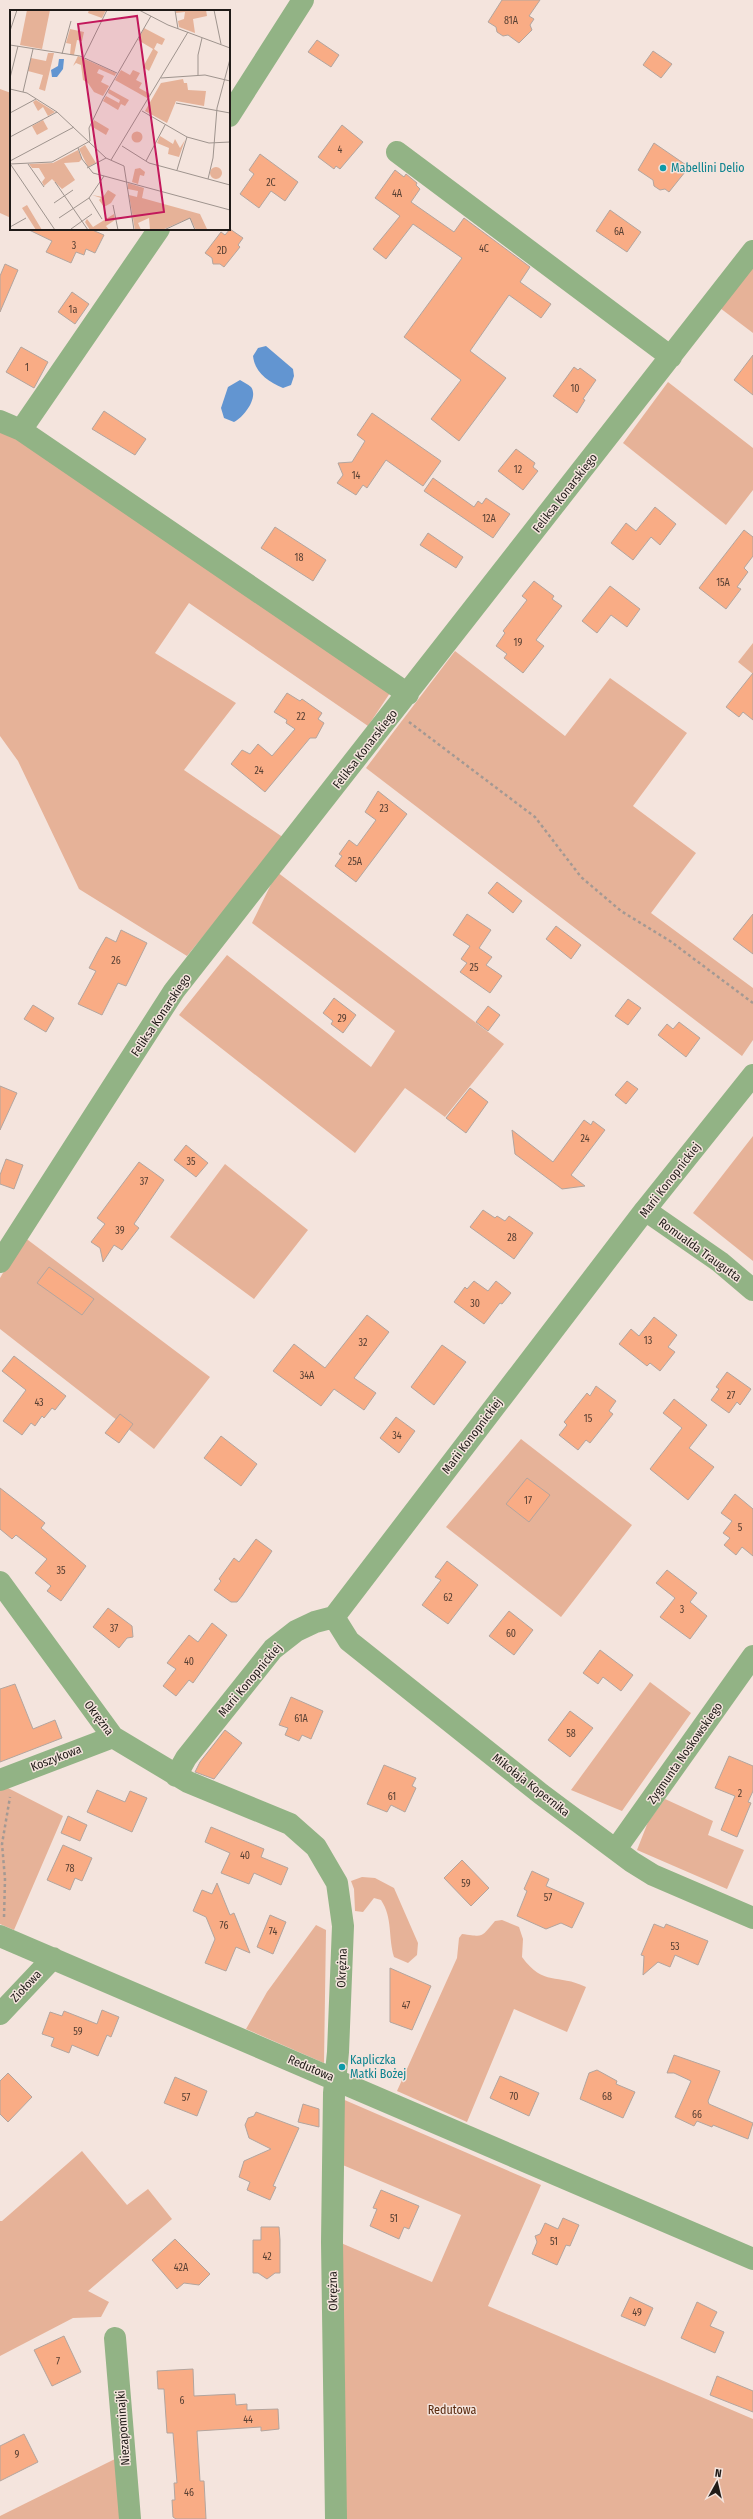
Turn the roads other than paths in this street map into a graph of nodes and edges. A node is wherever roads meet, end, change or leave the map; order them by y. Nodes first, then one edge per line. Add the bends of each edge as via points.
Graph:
1 (303, 0) edge
2 (230, 114) edge
3 (397, 152) dead end
4 (158, 230) edge
5 (753, 251) edge
6 (671, 357) junction
7 (0, 421) edge
8 (21, 430) junction
9 (408, 694) junction
10 (751, 1081) edge
11 (645, 1210) junction
12 (0, 1262) edge
13 (753, 1290) edge
14 (0, 1582) edge
15 (334, 1617) junction
16 (753, 1656) edge
17 (113, 1737) junction
18 (176, 1776) junction
19 (7, 1777) edge
20 (616, 1849) junction
21 (753, 1918) edge
22 (2, 1937) edge
23 (53, 1958) junction
24 (0, 2014) edge
25 (337, 2079) junction
26 (753, 2259) edge
27 (115, 2338) dead end
28 (130, 2519) edge
29 (336, 2519) edge

1 - 2 street
3 - 6 street
4 - 8 street
5 - 6 street, Feliksa Konarskiego
6 - 9 street, Feliksa Konarskiego
7 - 8 street
8 - 9 street
9 - 12 street, Feliksa Konarskiego via 174,991
10 - 11 street, Marii Konopnickiej
11 - 13 street, Romualda Traugutta via 720,1262
11 - 15 street, Marii Konopnickiej
14 - 17 street, Okrężna
15 - 18 street, Marii Konopnickiej via 296,1631 273,1649 186,1758
15 - 20 street, Mikołaja Kopernika via 349,1641 541,1794
16 - 20 street, Zygmunta Noskowskiego
17 - 18 street, Okrężna
17 - 19 street, Koszykowa
18 - 25 street, Okrężna via 290,1824 316,1847 330,1867 337,1883 344,1926
20 - 21 street, Mikołaja Kopernika via 653,1875
22 - 23 street, Redutowa
23 - 24 street, Ziołowa
23 - 25 street, Redutowa
25 - 26 street, Redutowa
25 - 29 street, Okrężna via 334,2093 332,2242
27 - 28 street, Niezapominajki

